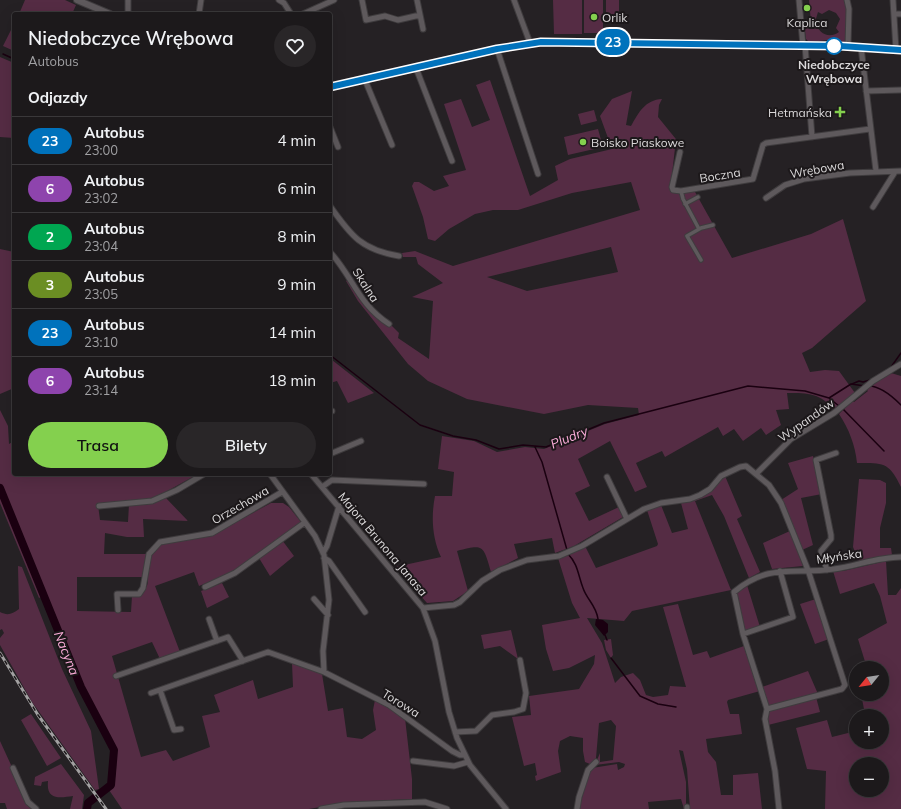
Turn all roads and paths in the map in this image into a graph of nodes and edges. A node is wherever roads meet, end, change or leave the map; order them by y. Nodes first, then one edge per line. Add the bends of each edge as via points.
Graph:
1 (77, 0) edge
2 (128, 0) edge
3 (201, 0) edge
4 (279, 0) edge
5 (334, 0) edge
6 (362, 0) edge
7 (417, 0) edge
8 (514, 0) edge
9 (799, 0) edge
10 (848, 0) edge
11 (893, 0) edge
12 (105, 12) edge
13 (128, 12) edge
14 (199, 12) edge
15 (290, 12) edge
16 (307, 12) edge
17 (895, 14) junction
18 (901, 14) edge
19 (420, 15) junction
20 (423, 29) dead end
21 (530, 43) junction
22 (804, 46) junction
23 (848, 46) junction
24 (861, 47) junction
25 (497, 49) junction
26 (898, 50) edge
27 (416, 68) junction
28 (365, 80) junction
29 (332, 87) edge
30 (901, 90) edge
31 (866, 91) junction
32 (870, 129) junction
33 (332, 133) edge
34 (812, 137) junction
35 (392, 145) dead end
36 (338, 147) dead end
37 (680, 152) dead end
38 (452, 160) dead end
39 (876, 171) junction
40 (898, 171) edge
41 (538, 174) dead end
42 (681, 191) junction
43 (698, 197) dead end
44 (766, 198) dead end
45 (685, 204) junction
46 (873, 207) dead end
47 (332, 208) edge
48 (713, 224) dead end
49 (700, 229) junction
50 (332, 254) edge
51 (399, 256) dead end
52 (700, 260) dead end
53 (389, 324) dead end
54 (901, 364) edge
55 (361, 441) dead end
56 (332, 453) edge
57 (836, 453) dead end
58 (757, 474) junction
59 (201, 476) edge
60 (271, 476) edge
61 (313, 476) edge
62 (607, 477) dead end
63 (424, 484) dead end
64 (322, 487) junction
65 (282, 492) junction
66 (99, 506) dead end
67 (339, 506) junction
68 (627, 519) junction
69 (304, 523) junction
70 (324, 555) junction
71 (901, 557) edge
72 (808, 570) junction
73 (827, 570) junction
74 (780, 571) junction
75 (205, 587) dead end
76 (314, 599) dead end
77 (423, 608) junction
78 (118, 610) dead end
79 (365, 612) dead end
80 (328, 615) junction
81 (209, 619) dead end
82 (743, 634) junction
83 (217, 641) junction
84 (520, 660) dead end
85 (243, 661) junction
86 (324, 672) junction
87 (116, 676) dead end
88 (160, 690) junction
89 (152, 693) dead end
90 (767, 709) junction
91 (181, 729) dead end
92 (455, 732) junction
93 (464, 754) junction
94 (413, 761) dead end
95 (468, 762) junction
96 (596, 762) dead end
97 (13, 768) dead end
98 (36, 809) edge
99 (321, 809) edge
100 (447, 809) edge
101 (506, 809) edge
102 (577, 809) edge
103 (779, 809) edge

1 - 12 street
2 - 13 street
3 - 14 street
4 - 15 street
5 - 16 street
6 - 19 street via 366,20 385,16 398,20
7 - 19 street
8 - 21 street
9 - 22 street
10 - 23 street
11 - 17 street
17 - 18 street
17 - 26 street
19 - 20 street
21 - 22 street
21 - 25 street
22 - 23 street
22 - 34 street
23 - 24 street
24 - 26 street
24 - 31 street
25 - 27 street
25 - 41 street
27 - 28 street
27 - 38 street
28 - 29 street
28 - 35 street
30 - 31 street
31 - 32 street
32 - 34 street
32 - 39 street
33 - 36 street
34 - 42 street, Boczna via 764,145 753,179
37 - 42 street via 672,187 673,190
39 - 40 street, Wrębowa
39 - 44 street, Wrębowa via 804,179 785,185
40 - 46 street, Wrębowa
42 - 45 street
43 - 45 street
45 - 49 street
47 - 51 street via 358,241 380,252
48 - 49 street
49 - 52 street via 687,236
50 - 53 street, Skalna via 365,304 375,315
54 - 58 street, Wypandów via 873,381 830,416 791,439
55 - 56 street
57 - 73 street via 816,460 831,535 831,539 821,552
58 - 68 street via 748,466 742,466 721,476 710,489 700,495 656,505
58 - 72 street via 781,503
59 - 66 street via 152,501
60 - 65 street, Orzechowa
61 - 64 street, Majora Brunona Janasa
62 - 68 street
63 - 64 street, Majora Brunona Janasa via 332,480
64 - 67 street, Majora Brunona Janasa
65 - 69 street, Orzechowa
65 - 78 street, Orzechowa via 212,533 160,542 149,554 143,588 139,594 117,594
67 - 70 street, Orzechowa
67 - 77 street, Majora Brunona Janasa
68 - 77 street via 582,546 559,556 527,560 500,570 482,581 454,605
69 - 70 street, Orzechowa
69 - 75 street via 235,573
70 - 79 street, Orzechowa
70 - 80 street, Orzechowa
71 - 73 street, Młyńska
72 - 73 street, Młyńska
72 - 74 street, Młyńska
72 - 90 street via 845,686 842,689
74 - 82 street, Młyńska via 768,572 734,592
74 - 82 street via 793,617
76 - 80 street
77 - 92 street, Majora Brunona Janasa via 435,641 448,712
80 - 86 street, Orzechowa via 323,651
81 - 83 street
82 - 90 street, Młyńska
83 - 85 street via 228,637
83 - 87 street
84 - 92 street via 526,693 523,709 492,715 476,731
85 - 86 street via 268,652
85 - 88 street
86 - 93 street, Torowa via 389,705 452,750 460,755
88 - 89 street
88 - 91 street via 174,730
90 - 103 street, Młyńska via 765,719
92 - 93 street, Majora Brunona Janasa
93 - 95 street, Majora Brunona Janasa
94 - 95 street via 454,766
95 - 101 street, Majora Brunona Janasa
96 - 102 street via 588,770
97 - 98 street via 28,802
99 - 100 street via 344,805 425,802

